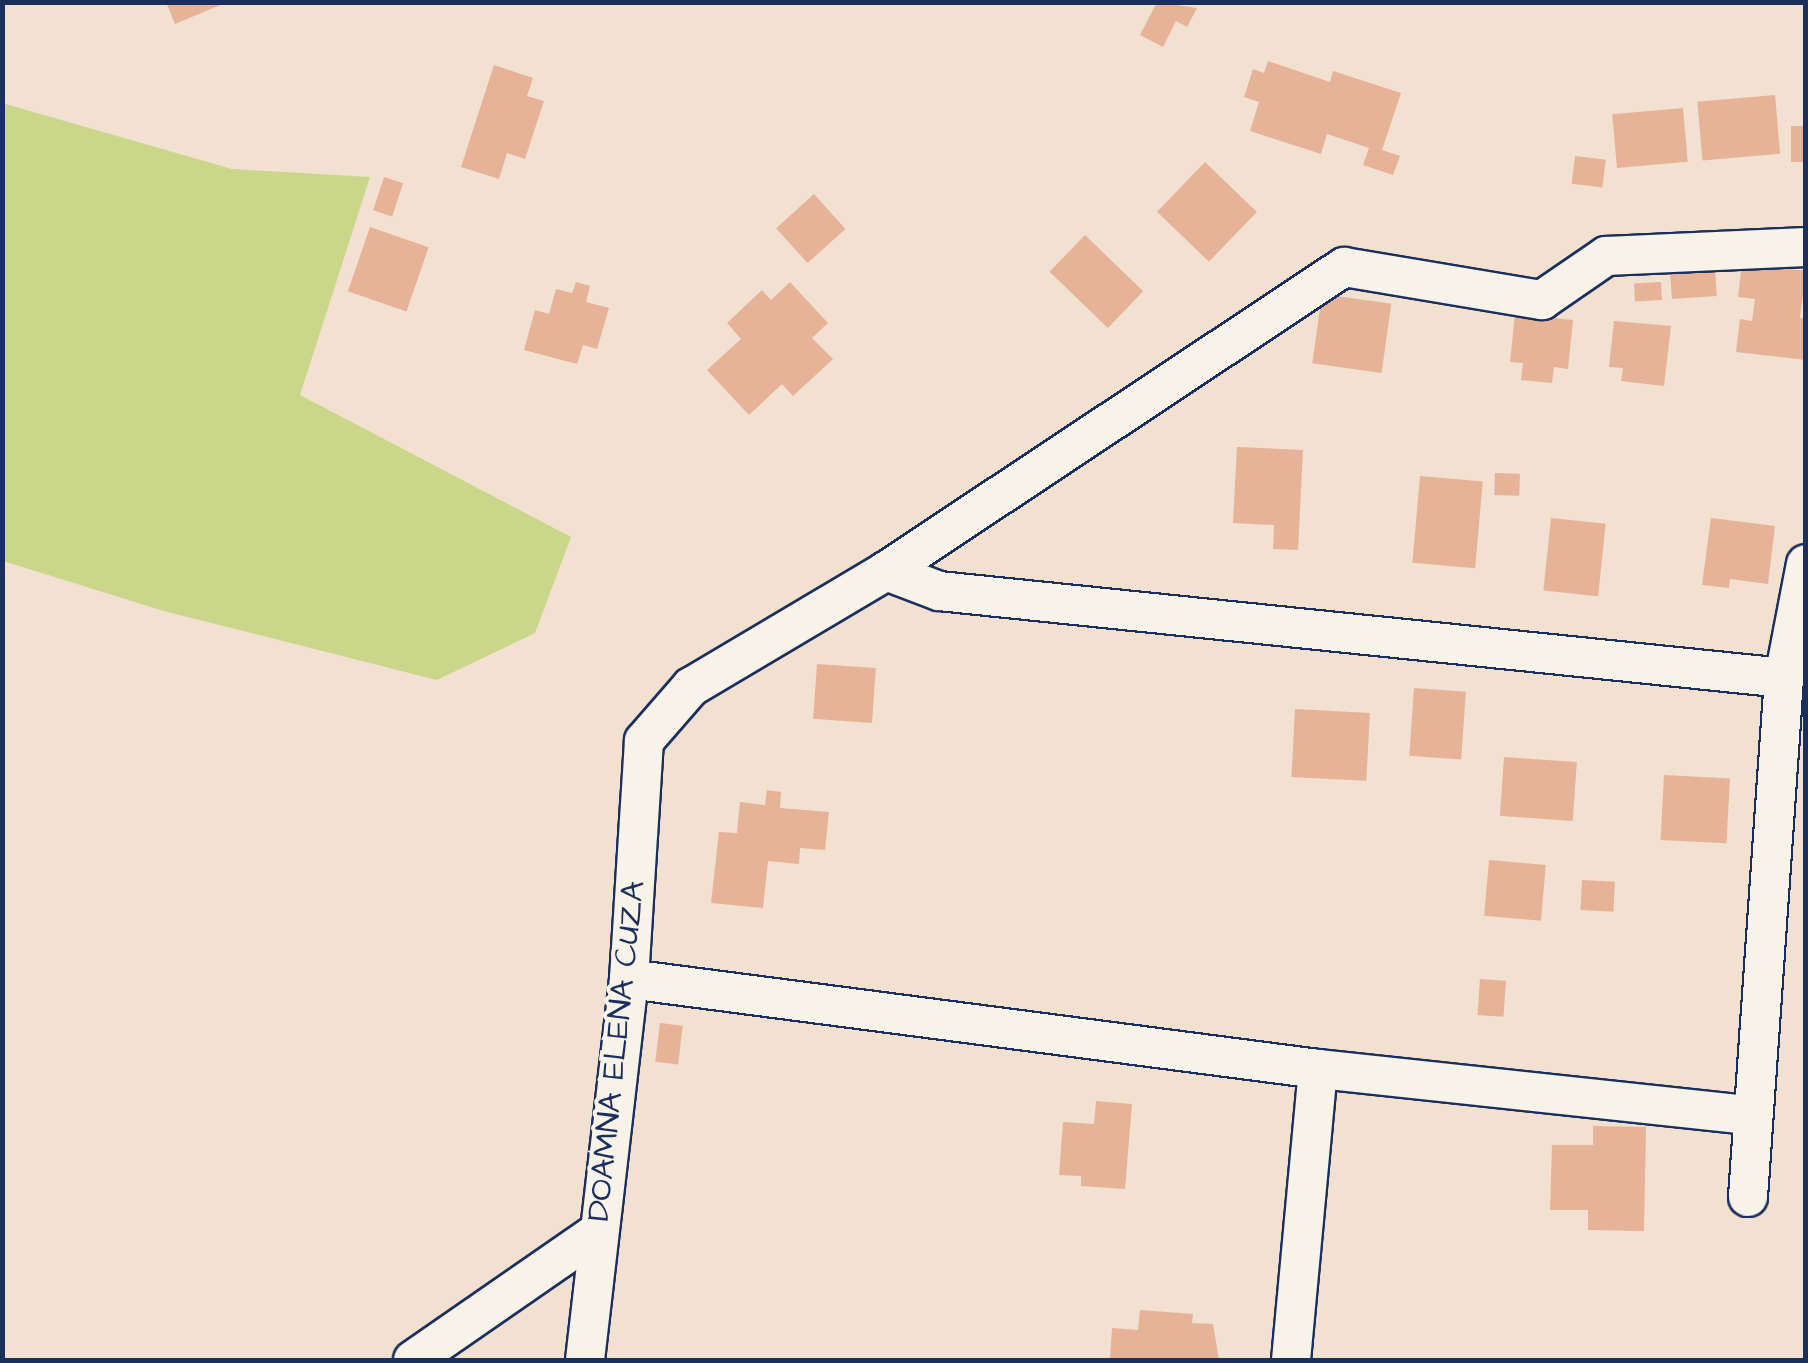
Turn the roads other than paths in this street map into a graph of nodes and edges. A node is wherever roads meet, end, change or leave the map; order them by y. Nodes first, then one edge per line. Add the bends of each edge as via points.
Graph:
1 (1806, 247) edge
2 (1806, 564) edge
3 (886, 571) junction
4 (1784, 678) junction
5 (629, 979) junction
6 (1318, 1069) junction
7 (1750, 1115) junction
8 (1748, 1198) dead end
9 (598, 1232) junction
10 (413, 1360) edge
11 (584, 1360) edge
12 (1290, 1360) edge

1 - 3 street via 1606,256 1542,300 1344,267
2 - 4 street
3 - 4 street via 939,590
3 - 5 street, DOAMNA ELENA CUZA via 691,687 644,741
4 - 7 street
5 - 6 street
5 - 9 street, DOAMNA ELENA CUZA
6 - 7 street
6 - 12 street
7 - 8 street
9 - 10 street
9 - 11 street, DOAMNA ELENA CUZA

